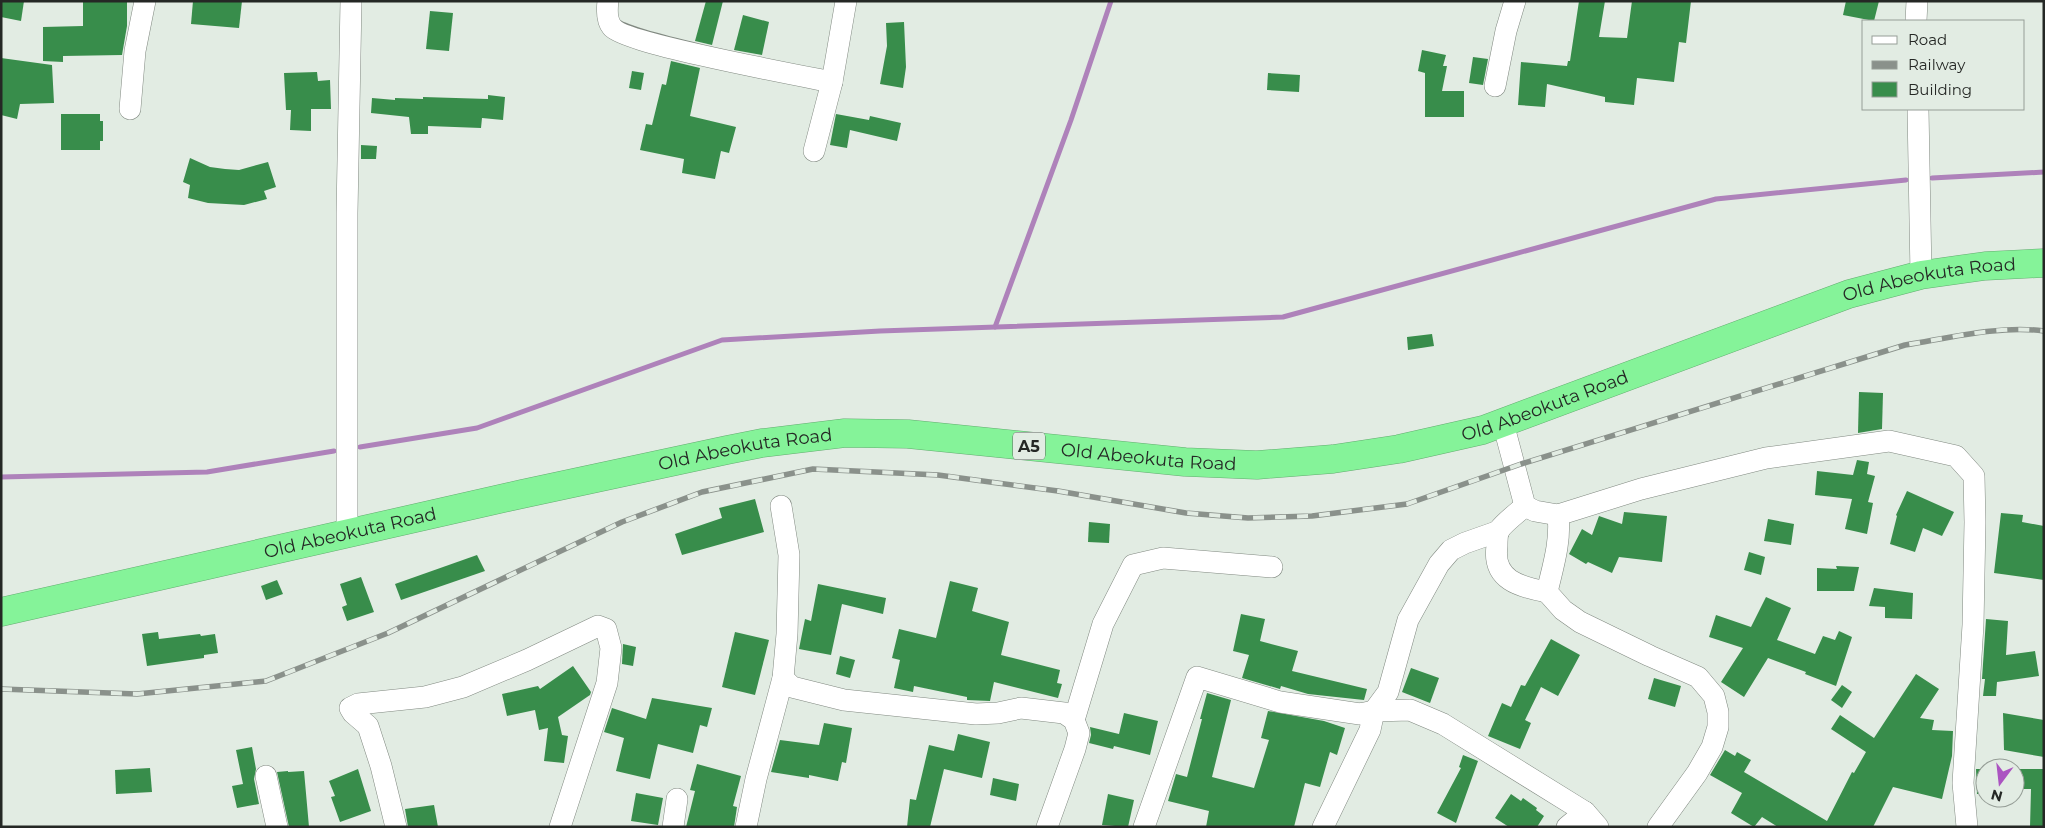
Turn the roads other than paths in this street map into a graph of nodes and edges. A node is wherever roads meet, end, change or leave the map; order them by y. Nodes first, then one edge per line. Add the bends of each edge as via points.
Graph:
1 (145, 1) edge
2 (351, 1) edge
3 (608, 1) edge
4 (846, 1) edge
5 (1515, 1) edge
6 (1917, 1) edge
7 (1916, 20) edge
8 (832, 82) junction
9 (1495, 86) dead end
10 (130, 110) dead end
11 (1918, 110) edge
12 (814, 151) dead end
13 (2044, 263) edge
14 (1921, 275) junction
15 (1503, 423) junction
16 (781, 506) dead end
17 (1525, 506) junction
18 (1558, 515) junction
19 (1499, 531) junction
20 (347, 534) junction
21 (1272, 567) dead end
22 (1546, 592) junction
23 (1, 612) edge
24 (784, 689) junction
25 (1374, 711) junction
26 (1074, 720) junction
27 (266, 776) dead end
28 (677, 799) dead end
29 (1591, 819) edge
30 (277, 827) edge
31 (396, 827) edge
32 (560, 827) edge
33 (673, 827) edge
34 (746, 827) edge
35 (1047, 827) edge
36 (1144, 827) edge
37 (1323, 827) edge
38 (1567, 827) edge
39 (1658, 827) edge
40 (1967, 827) edge

1 - 10 street via 134,50
2 - 20 street
3 - 8 street via 612,28 628,36 722,60
4 - 8 street
5 - 9 street
6 - 7 street
8 - 12 street
11 - 14 street
13 - 14 highway, Old Abeokuta Road / A5 via 1985,266
14 - 15 highway, Old Abeokuta Road / A5 via 1849,294
15 - 17 street
15 - 20 highway, Old Abeokuta Road / A5 via 1399,449 1333,459 1257,465 1185,462 908,434 845,433 754,445
16 - 24 street via 789,555
17 - 18 street
17 - 19 street
18 - 22 street via 1557,555
18 - 40 street via 1641,489 1766,458 1889,441 1956,456 1974,476 1973,626 1962,783
19 - 22 street via 1495,554 1502,572 1523,588
19 - 25 street via 1451,550 1439,564 1408,620 1388,692
20 - 23 highway, Old Abeokuta Road / A5
21 - 26 street via 1162,558 1133,565 1102,624
22 - 39 street via 1580,622 1698,677 1714,696 1718,727 1712,747
24 - 26 street via 844,700 976,714 1021,708 1050,711 1064,713
24 - 34 street via 756,779
25 - 29 street via 1410,710 1443,724
25 - 36 street via 1360,714 1280,702 1198,678
25 - 37 street via 1370,730
26 - 35 street via 1079,734
27 - 30 street
28 - 33 street
29 - 38 street
31 - 32 street via 368,726 350,708 358,704 425,697 463,687 598,626 606,629 611,648 607,683

